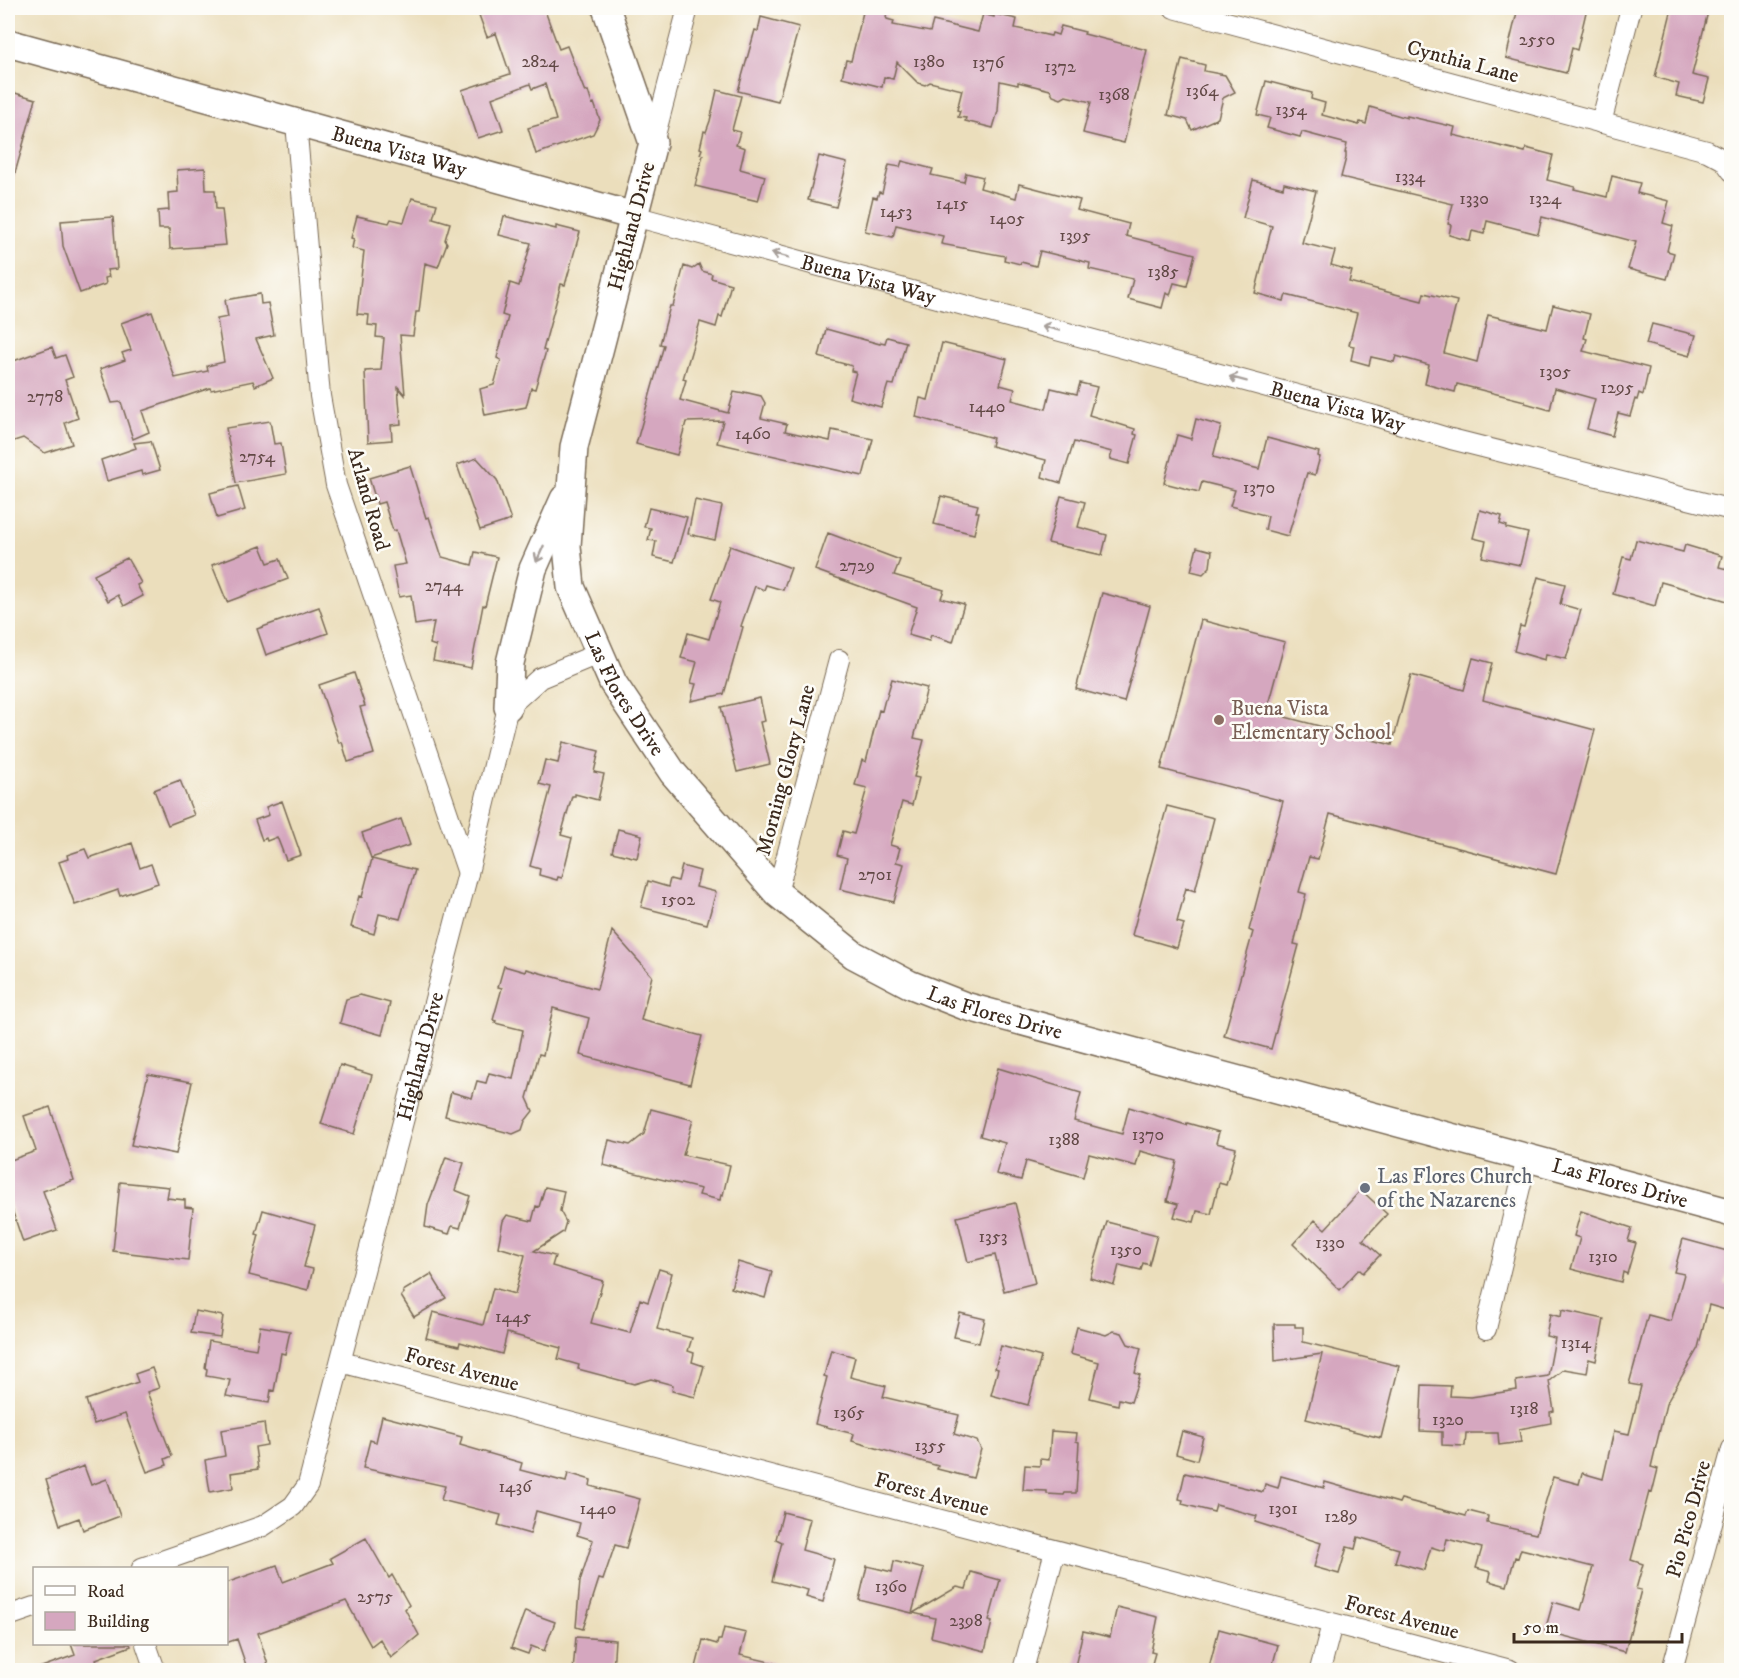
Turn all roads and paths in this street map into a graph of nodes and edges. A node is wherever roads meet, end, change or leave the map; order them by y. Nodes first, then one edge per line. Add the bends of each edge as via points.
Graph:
1 (606, 8) edge
2 (688, 8) edge
3 (1174, 8) edge
4 (1631, 8) edge
5 (8, 43) edge
6 (296, 123) junction
7 (1601, 123) junction
8 (653, 143) junction
9 (1731, 171) edge
10 (634, 216) junction
11 (574, 447) joint
12 (572, 481) junction
13 (1731, 510) edge
14 (600, 653) junction
15 (840, 660) dead end
16 (508, 707) junction
17 (468, 873) junction
18 (777, 892) junction
19 (1527, 1158) junction
20 (1731, 1213) edge
21 (1486, 1329) dead end
22 (341, 1362) junction
23 (1731, 1449) edge
24 (1054, 1551) junction
25 (148, 1567) edge
26 (33, 1606) edge
27 (8, 1616) edge
28 (1332, 1624) junction
29 (146, 1645) edge
30 (155, 1671) edge
31 (1023, 1671) edge
32 (1320, 1671) edge
33 (1510, 1671) edge
34 (1672, 1671) edge

1 - 8 street, Highland Drive
2 - 8 street
3 - 7 street, Cynthia Lane
4 - 7 street
5 - 6 street, Buena Vista Way
6 - 10 street, Buena Vista Way
6 - 17 street, Arland Road via 320,396 336,485
7 - 9 street, Cynthia Lane via 1707,151 1724,160
8 - 10 street, Highland Drive
10 - 11 street, Highland Drive
13 -> 10 street, Buena Vista Way via 1451,439
11 - 12 street, Las Flores Drive
12 - 14 street, Las Flores Drive via 567,546 572,587
12 -> 16 street via 533,569 510,663
14 - 16 street via 540,678
14 - 18 street, Las Flores Drive via 613,683 673,773
15 - 18 street, Morning Glory Lane
16 - 17 street, Highland Drive
17 - 22 street, Highland Drive
18 - 19 street, Las Flores Drive via 855,955 909,984 965,1006
19 - 20 street, Las Flores Drive
19 - 21 street
22 - 24 street, Forest Avenue
22 - 25 street, Highland Drive via 308,1485 293,1506 263,1526
23 - 34 street, Pio Pico Drive
24 - 28 street, Forest Avenue
24 - 31 street
26 - 27 street
28 - 32 street
28 - 33 street, Forest Avenue
29 - 30 street

